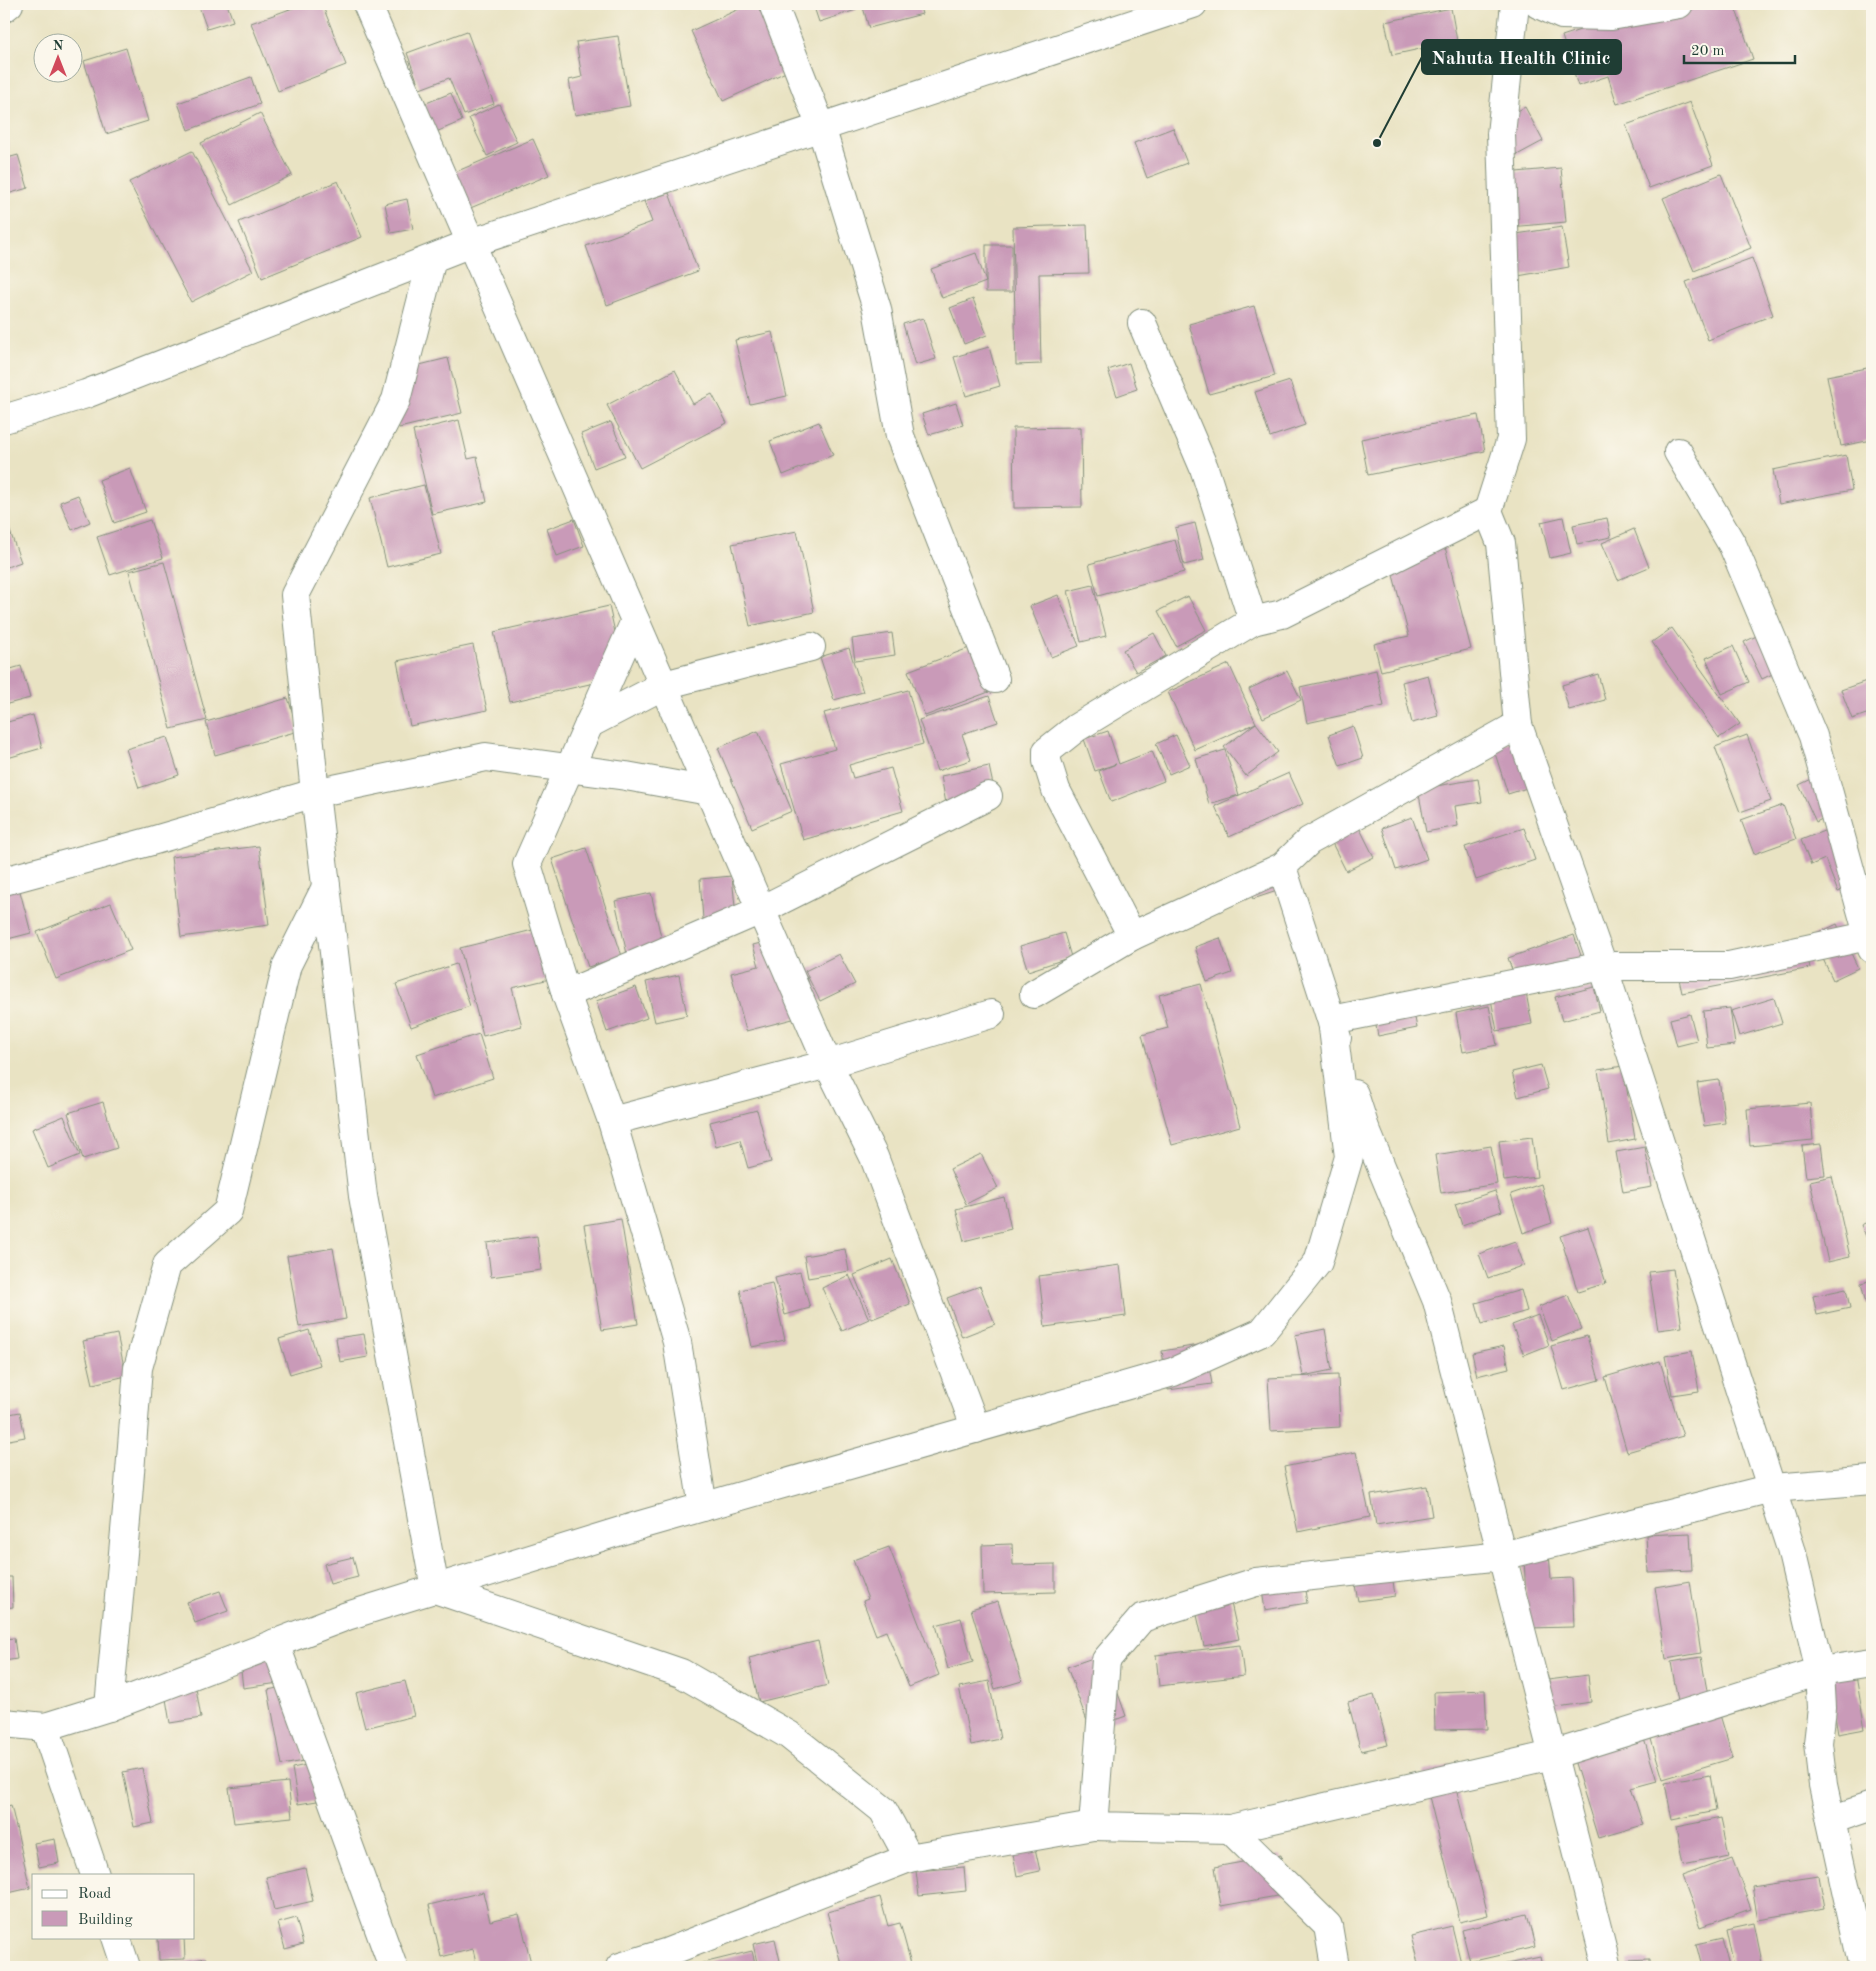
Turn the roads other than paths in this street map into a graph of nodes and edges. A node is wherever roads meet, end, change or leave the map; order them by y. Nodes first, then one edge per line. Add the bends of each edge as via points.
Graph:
1 (10, 4) edge
2 (773, 4) edge
3 (1193, 4) edge
4 (1515, 4) edge
5 (1538, 4) edge
6 (1679, 4) edge
7 (4, 8) edge
8 (374, 8) edge
9 (821, 127) junction
10 (471, 243) junction
11 (432, 259) junction
12 (1142, 322) dead end
13 (4, 419) edge
14 (1678, 452) dead end
15 (1488, 510) junction
16 (635, 621) junction
17 (1253, 621) junction
18 (811, 646) dead end
19 (995, 679) dead end
20 (664, 686) junction
21 (589, 724) junction
22 (1518, 725) junction
23 (570, 768) junction
24 (709, 791) junction
25 (315, 793) junction
26 (988, 796) dead end
27 (1282, 867) junction
28 (4, 881) edge
29 (326, 887) junction
30 (761, 910) junction
31 (1132, 936) junction
32 (1871, 940) edge
33 (1603, 966) junction
34 (566, 994) junction
35 (1034, 994) dead end
36 (991, 1014) dead end
37 (1332, 1020) junction
38 (828, 1064) junction
39 (612, 1121) junction
40 (976, 1429) junction
41 (1872, 1480) edge
42 (1772, 1488) junction
43 (704, 1507) junction
44 (1502, 1556) junction
45 (435, 1589) junction
46 (275, 1643) junction
47 (1872, 1663) edge
48 (1820, 1671) junction
49 (109, 1707) junction
50 (4, 1723) edge
51 (45, 1727) junction
52 (1552, 1755) junction
53 (1872, 1806) edge
54 (1831, 1820) junction
55 (1093, 1826) junction
56 (1230, 1829) junction
57 (910, 1858) junction
58 (95, 1874) edge
59 (116, 1938) edge
60 (126, 1967) edge
61 (393, 1967) edge
62 (620, 1967) edge
63 (1335, 1967) edge
64 (1607, 1967) edge
65 (1863, 1967) edge

1 - 7 street
2 - 9 street
3 - 9 street
4 - 15 street via 1501,134 1511,439
5 - 6 street via 1562,15 1611,16
8 - 10 street
9 - 10 street
9 - 19 street via 877,309 900,436
10 - 11 street
10 - 16 street
11 - 13 street via 86,394
11 - 25 street via 396,400 295,595
12 - 17 street via 1204,468
14 - 32 street via 1733,546 1813,736
15 - 17 street via 1282,614
15 - 22 street via 1501,543
16 - 20 street
16 - 21 street
17 - 31 street via 1076,728 1047,751 1056,790
18 - 20 street
20 - 21 street
20 - 24 street
21 - 23 street
22 - 27 street via 1309,841
22 - 33 street
23 - 24 street
23 - 25 street via 486,757
23 - 34 street via 527,864
24 - 30 street
25 - 28 street
25 - 29 street
26 - 30 street
27 - 31 street
27 - 37 street
29 - 45 street via 363,1196
29 - 49 street via 287,965 228,1211 167,1265 138,1368
30 - 34 street
30 - 38 street
31 - 35 street
32 - 33 street via 1728,966
33 - 37 street
33 - 42 street
34 - 39 street
36 - 38 street
37 - 40 street via 1350,1157 1318,1262 1262,1332 1173,1372
37 - 44 street via 1365,1128 1437,1301
38 - 39 street
38 - 40 street via 874,1157
39 - 43 street via 677,1342
40 - 43 street
41 - 42 street
42 - 44 street
42 - 48 street via 1791,1549
43 - 45 street
44 - 52 street
44 - 55 street via 1256,1582 1142,1618 1106,1660
45 - 46 street via 347,1616
45 - 57 street via 681,1673 789,1735 883,1810
46 - 49 street
46 - 61 street
47 - 48 street
48 - 52 street
48 - 54 street via 1822,1708 1818,1743
49 - 51 street
50 - 51 street
51 - 58 street
52 - 56 street
52 - 64 street
53 - 54 street
54 - 65 street
55 - 56 street
55 - 57 street
56 - 63 street via 1328,1926
57 - 62 street via 668,1952
59 - 60 street

